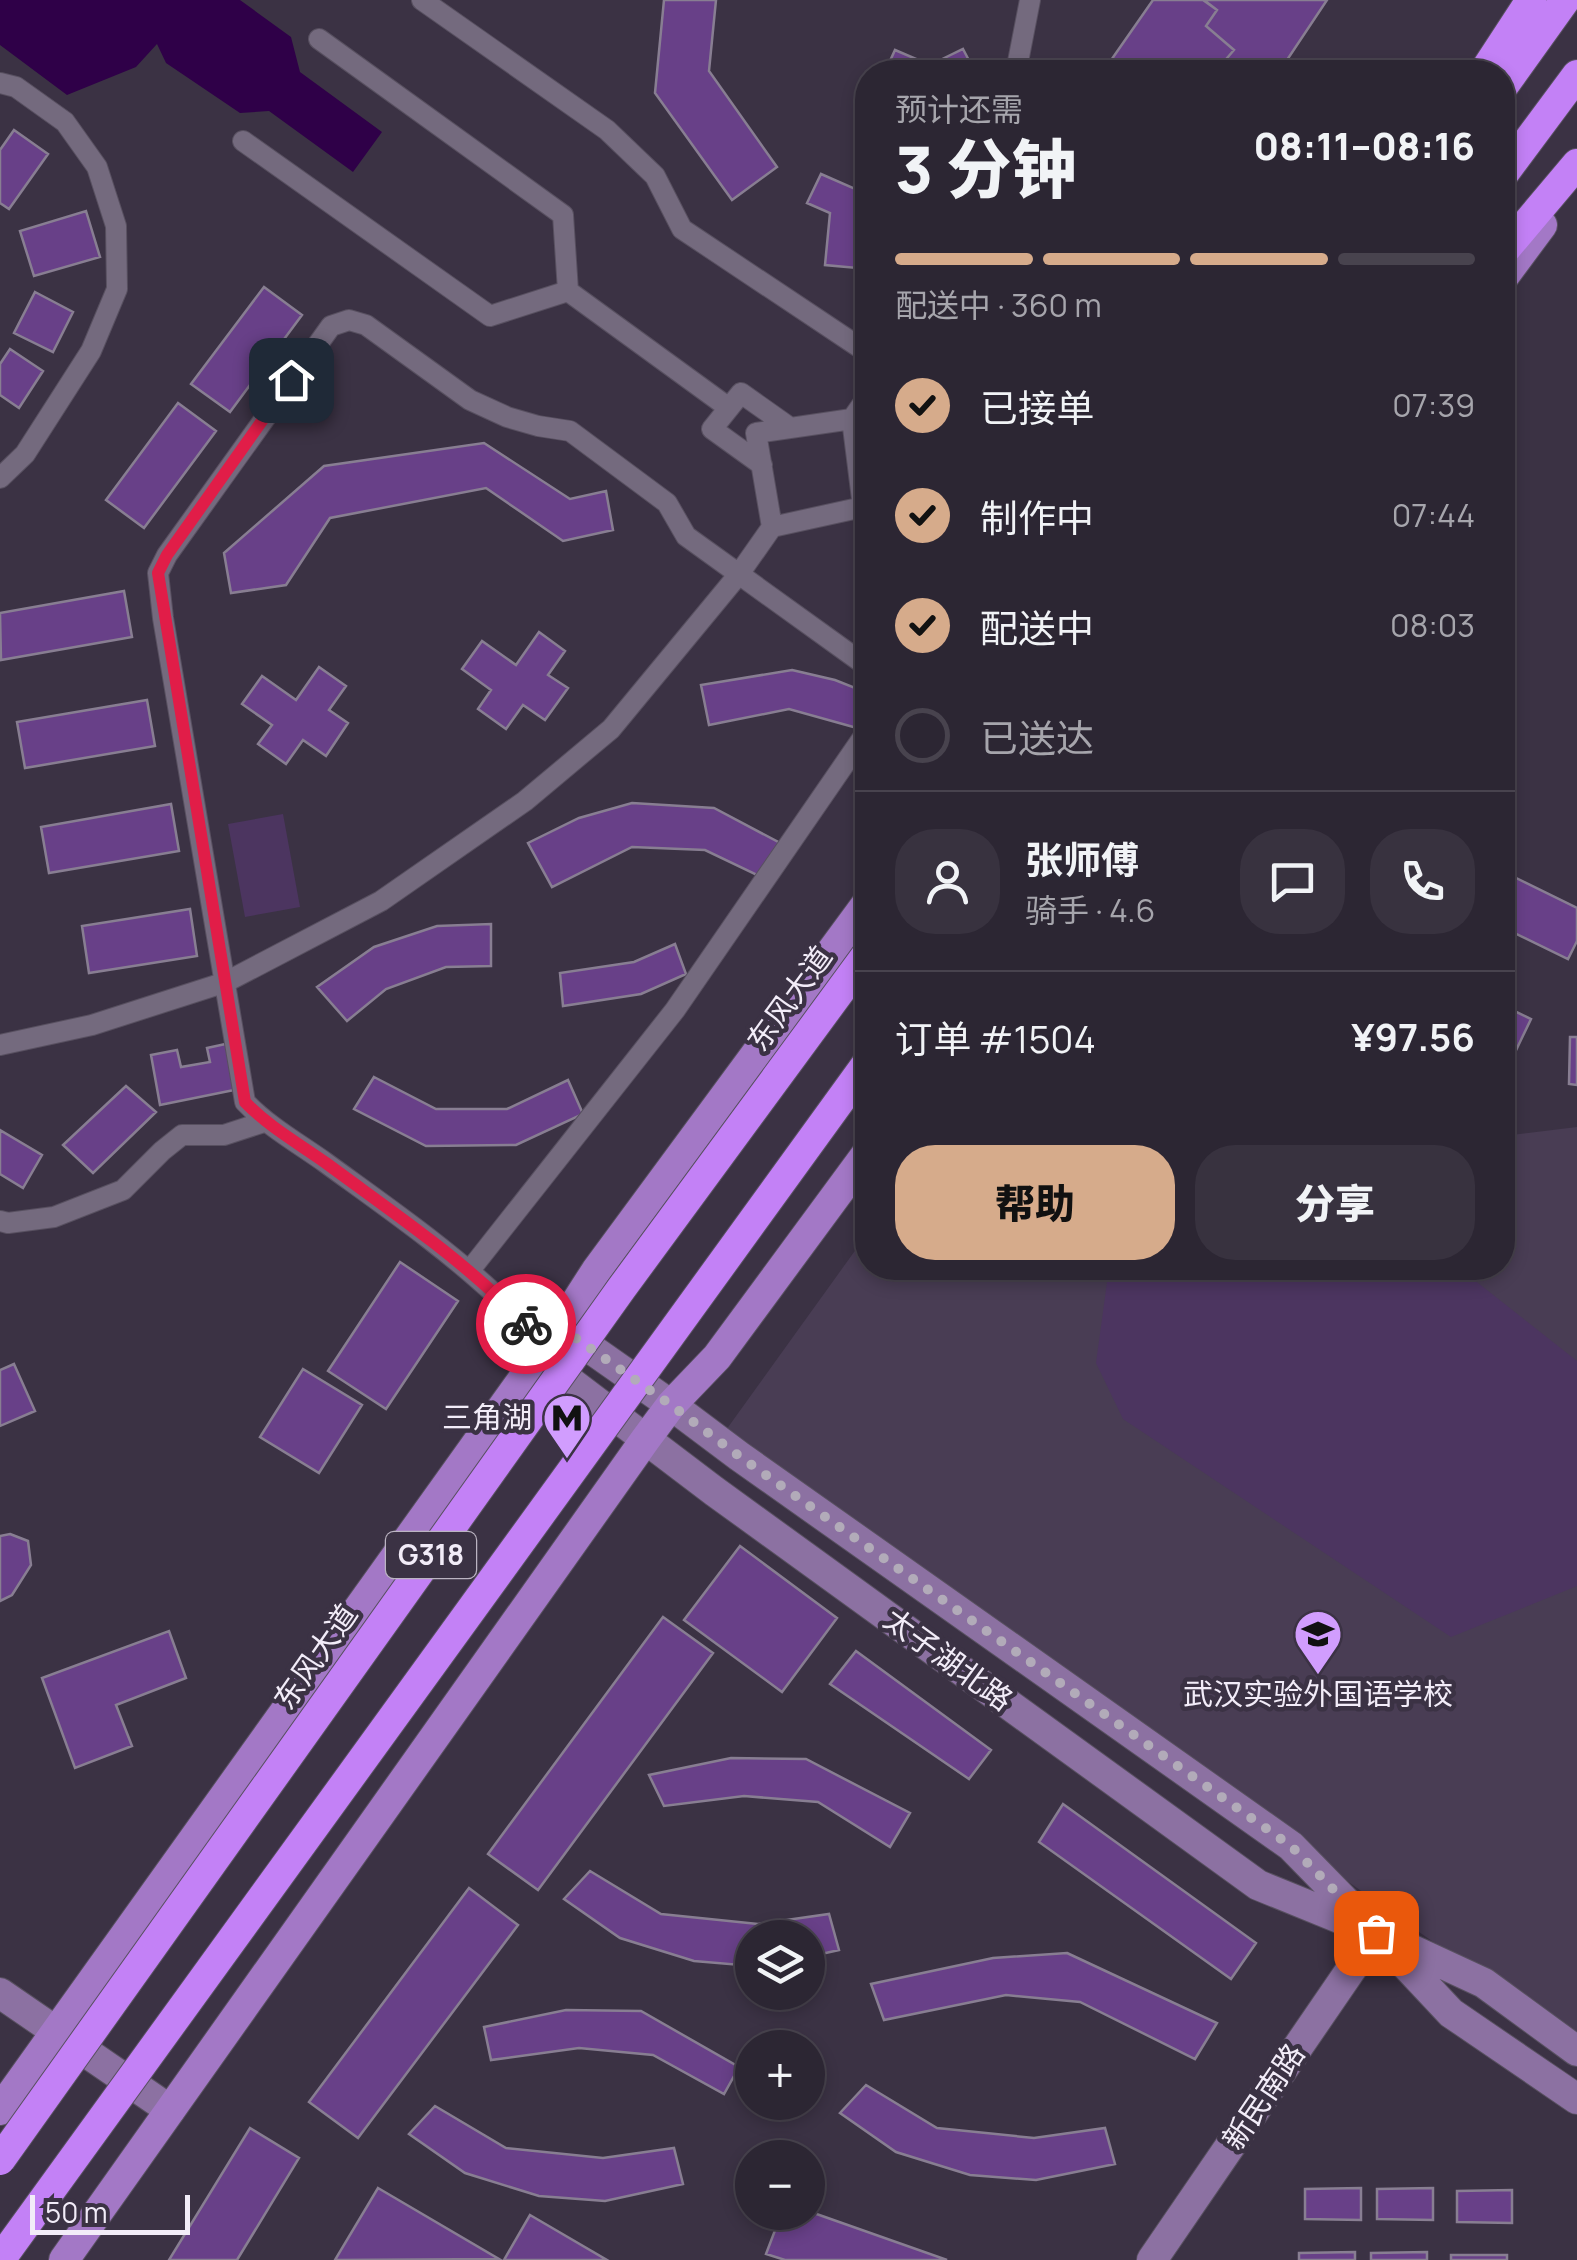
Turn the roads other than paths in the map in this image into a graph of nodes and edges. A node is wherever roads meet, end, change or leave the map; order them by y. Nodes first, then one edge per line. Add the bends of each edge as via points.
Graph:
1 (422, 0) edge
2 (1030, 0) edge
3 (1522, 0) edge
4 (1531, 0) edge
5 (1565, 0) edge
6 (319, 39) dead end
7 (1018, 60) edge
8 (1478, 60) edge
9 (1492, 60) edge
10 (1515, 70) edge
11 (1577, 75) edge
12 (0, 83) edge
13 (244, 141) dead end
14 (1515, 158) edge
15 (1577, 164) edge
16 (1577, 176) edge
17 (1515, 238) edge
18 (1515, 261) edge
19 (568, 291) junction
20 (855, 345) edge
21 (729, 408) junction
22 (855, 414) edge
23 (852, 418) junction
24 (789, 428) junction
25 (855, 439) edge
26 (762, 465) junction
27 (0, 478) edge
28 (855, 511) edge
29 (772, 527) junction
30 (739, 574) junction
31 (855, 659) edge
32 (855, 749) edge
33 (855, 920) edge
34 (855, 971) edge
35 (226, 982) junction
36 (0, 1045) edge
37 (855, 1080) edge
38 (264, 1122) junction
39 (855, 1170) edge
40 (0, 1221) edge
41 (470, 1270) junction
42 (500, 1322) joint
43 (560, 1327) junction
44 (538, 1358) junction
45 (671, 1405) junction
46 (645, 1440) junction
47 (1376, 1933) junction
48 (0, 1993) edge
49 (56, 2031) junction
50 (1577, 2050) edge
51 (1577, 2099) edge
52 (0, 2110) edge
53 (170, 2110) junction
54 (0, 2160) edge
55 (0, 2260) edge
56 (64, 2260) edge
57 (1152, 2260) edge

1 - 20 street via 607,130 655,176 682,229
2 - 7 street
3 - 8 main road
4 - 9 highway
5 - 10 highway
6 - 19 street via 563,215
11 - 14 highway
12 - 27 street via 65,122 98,166 116,226 117,288 91,351 25,454
13 - 19 street via 490,316
15 - 17 highway
16 - 18 main road
19 - 21 street
21 - 24 street via 741,393
21 - 26 street via 712,429
22 - 23 street
23 - 24 street
23 - 25 street
24 - 26 street via 756,434
26 - 29 street
28 - 29 street
29 - 30 street
30 - 31 street
30 - 35 street via 611,729 525,800 381,901
30 - 35 street via 686,536 666,502 570,431 507,418 470,400 366,325 349,320 331,326 158,573
32 - 41 street via 674,1010
33 - 43 main road
34 - 54 highway, 东风大道 / G318, bridge
35 - 36 street via 92,1025
35 - 38 street via 245,1102
37 - 55 highway, G318, bridge
38 - 40 street via 224,1136 182,1136 123,1190 54,1217
38 - 41 street
39 - 45 main road via 716,1357
41 - 42 street via 499,1298
42 - 43 main road
43 - 44 main road
43 - 45 main road, 太子湖北路
44 - 46 main road, 太子湖北路
44 - 49 main road
45 - 46 main road
45 - 47 main road, 太子湖北路 via 1291,1846
46 - 47 main road, 太子湖北路 via 1258,1884
46 - 53 main road
47 - 50 main road, 太子湖北路 via 1484,1983
47 - 51 main road, 太子湖北路 via 1451,2013
47 - 57 main road, 新民南路
48 - 49 main road
49 - 52 main road
49 - 53 main road
53 - 56 main road

